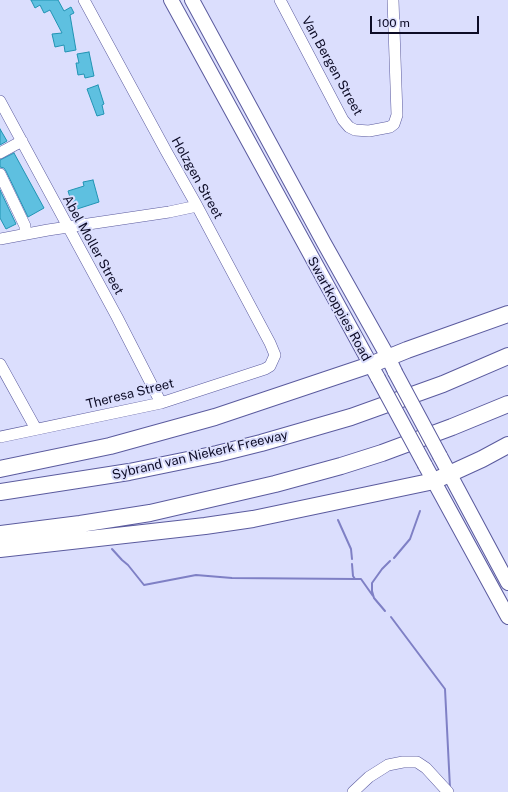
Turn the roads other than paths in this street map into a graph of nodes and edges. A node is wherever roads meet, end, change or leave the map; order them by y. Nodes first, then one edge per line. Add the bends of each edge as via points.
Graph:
1 (84, 0) edge
2 (171, 0) edge
3 (192, 0) edge
4 (280, 0) edge
5 (393, 0) edge
6 (0, 101) edge
7 (22, 141) junction
8 (0, 153) edge
9 (0, 174) edge
10 (197, 206) junction
11 (67, 227) junction
12 (25, 234) junction
13 (0, 239) edge
14 (508, 314) edge
15 (508, 356) edge
16 (0, 364) edge
17 (392, 365) junction
18 (265, 370) joint
19 (374, 372) junction
20 (161, 403) junction
21 (508, 404) edge
22 (36, 430) junction
23 (0, 437) edge
24 (508, 445) edge
25 (0, 469) edge
26 (449, 474) junction
27 (434, 481) junction
28 (0, 492) edge
29 (0, 534) edge
30 (0, 549) edge
31 (508, 583) edge
32 (508, 617) edge
33 (353, 792) edge
34 (448, 792) edge

1 - 10 street, Holzgen Street
2 - 19 main road, Swartkoppies Road
3 - 17 main road, Swartkoppies Road
4 - 5 street, Van Bergen Street via 343,120 355,130 369,131 390,127 397,115
6 - 7 street, Abel Moller Street
7 - 8 street
7 - 11 street, Abel Moller Street
9 - 12 street via 25,226
10 - 11 street
10 - 18 street, Holzgen Street via 274,351 273,361
11 - 12 street
11 - 20 street, Abel Moller Street
12 - 13 street
14 - 17 highway via 406,350
15 - 28 highway, Sybrand van Niekerk Freeway via 443,384 324,425 261,443 129,472
16 - 22 street
17 - 19 highway
17 - 26 main road, Swartkoppies Road, bridge
18 - 20 street, Theresa Street
19 - 25 highway via 110,446
19 - 27 main road, Swartkoppies Road, bridge
20 - 22 street, Theresa Street
21 - 29 highway via 382,453 260,488 150,513
22 - 23 street, Theresa Street
24 - 26 highway
26 - 27 highway
26 - 31 main road, Swartkoppies Road
27 - 30 highway via 254,519
27 - 32 main road, Swartkoppies Road
33 - 34 street via 369,777 388,765 403,762 416,762 426,768

